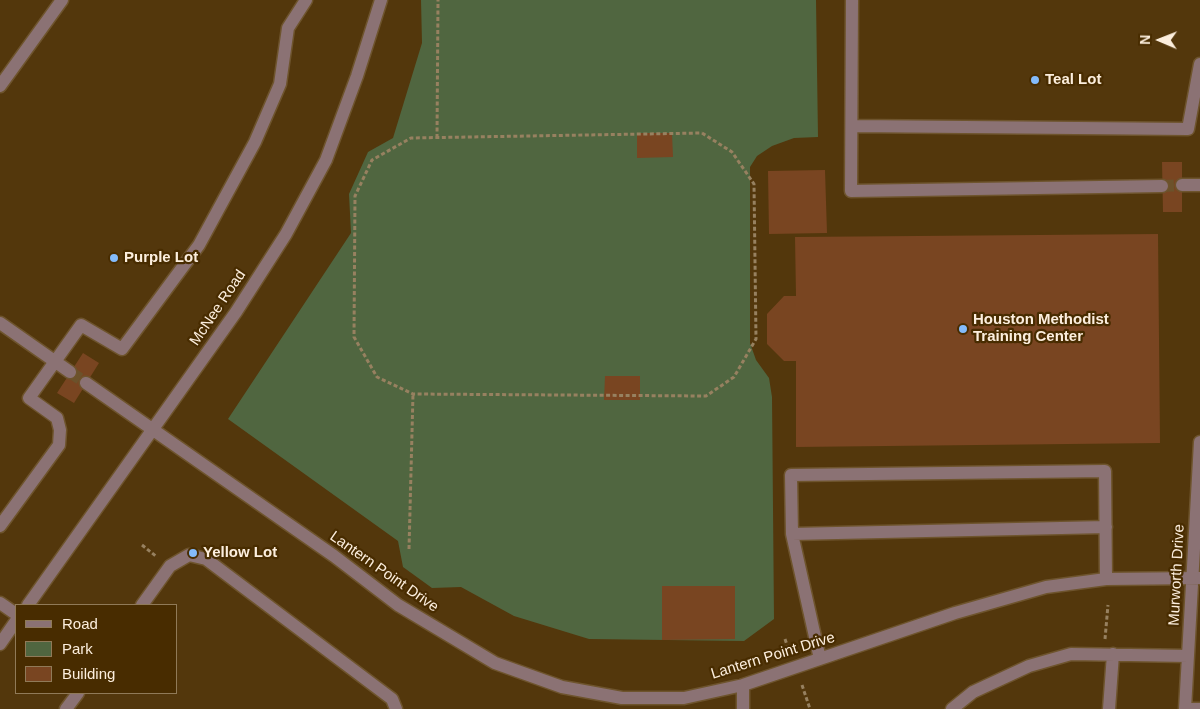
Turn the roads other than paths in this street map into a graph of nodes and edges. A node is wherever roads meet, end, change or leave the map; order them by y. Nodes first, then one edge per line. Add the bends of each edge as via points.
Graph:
1 (62, 0) edge
2 (306, 0) edge
3 (381, 0) edge
4 (852, 0) edge
5 (1200, 64) edge
6 (0, 86) edge
7 (852, 126) junction
8 (1182, 185) tunnel mouth
9 (1200, 185) edge
10 (1162, 186) tunnel mouth
11 (0, 323) edge
12 (56, 362) junction
13 (70, 372) tunnel mouth
14 (86, 383) tunnel mouth
15 (153, 430) junction
16 (1200, 442) edge
17 (0, 526) edge
18 (1106, 527) junction
19 (792, 534) junction
20 (1196, 578) edge
21 (1106, 580) junction
22 (0, 603) edge
23 (29, 604) edge
24 (143, 604) edge
25 (15, 613) edge
26 (15, 622) edge
27 (0, 644) edge
28 (1108, 654) junction
29 (1188, 656) junction
30 (820, 659) junction
31 (743, 685) junction
32 (77, 694) edge
33 (66, 709) edge
34 (396, 709) edge
35 (743, 709) edge
36 (952, 709) edge
37 (1109, 709) edge
38 (1185, 709) edge
39 (1200, 709) edge

1 - 6 street
2 - 12 street via 288,28 280,84 255,142 200,245 122,349 81,325
3 - 15 street, McNee Road via 357,76 321,168 286,234 236,312
4 - 7 street
5 - 7 street via 1188,129
7 - 10 street via 851,190
8 - 9 street
11 - 12 street
12 - 13 street
12 - 17 street via 29,398 57,418 60,430 58,445
14 - 15 street, Lantern Point Drive
15 - 23 street, McNee Road
15 - 31 street, Lantern Point Drive via 334,556 398,605 495,663 562,687 622,698 684,698
16 - 20 street, Murworth Drive
18 - 19 street
18 - 19 street via 1105,471 791,475
18 - 21 street
19 - 30 street
20 - 21 street, Lantern Point Drive
20 - 29 street, Murworth Drive
21 - 30 street, Lantern Point Drive via 1046,587 955,612
22 - 25 street
24 - 34 street via 170,566 189,555 206,558 392,699
26 - 27 street
28 - 29 street
28 - 36 street via 1071,654 1029,666 974,692
28 - 37 street
29 - 38 street, Murworth Drive
30 - 31 street, Lantern Point Drive
31 - 35 street
32 - 33 street
38 - 39 street

